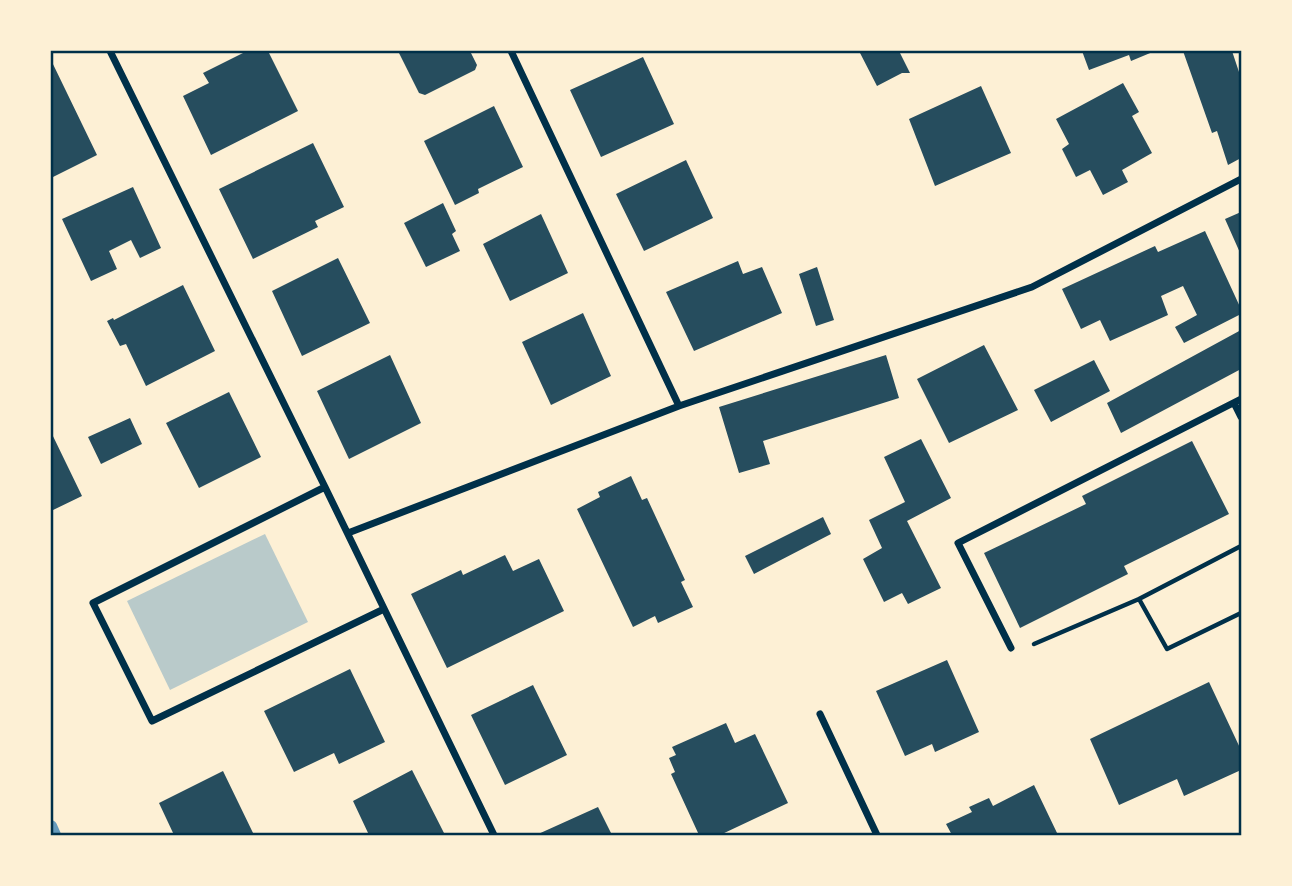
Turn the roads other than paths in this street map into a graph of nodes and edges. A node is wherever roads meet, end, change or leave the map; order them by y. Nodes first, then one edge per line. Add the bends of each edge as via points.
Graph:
1 (110, 51) edge
2 (511, 51) edge
3 (1241, 179) edge
4 (1238, 401) edge
5 (679, 406) junction
6 (1241, 417) edge
7 (325, 487) junction
8 (348, 533) junction
9 (384, 609) junction
10 (1011, 648) road end
11 (820, 714) dead end
12 (494, 835) edge
13 (877, 835) edge

1 - 7 street
2 - 5 street
3 - 5 street via 1032,287
4 - 6 street
4 - 10 street via 958,543
5 - 8 street
7 - 8 street
7 - 9 street via 93,603 152,721
8 - 9 street
9 - 12 street
11 - 13 street

